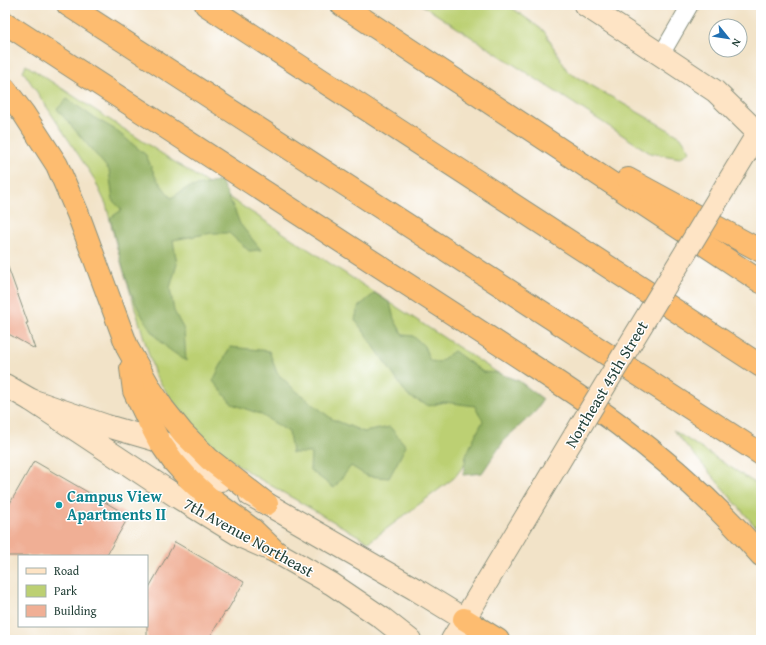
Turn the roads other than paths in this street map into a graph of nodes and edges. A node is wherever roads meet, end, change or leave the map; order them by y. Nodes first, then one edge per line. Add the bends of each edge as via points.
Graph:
1 (68, 5) edge
2 (206, 5) edge
3 (342, 5) edge
4 (585, 5) edge
5 (690, 5) edge
6 (5, 23) edge
7 (662, 54) junction
8 (5, 89) edge
9 (500, 109) junction
10 (760, 132) edge
11 (761, 251) edge
12 (761, 282) edge
13 (128, 349) junction
14 (761, 366) edge
15 (5, 385) edge
16 (31, 400) junction
17 (159, 441) junction
18 (761, 454) edge
19 (267, 504) junction
20 (276, 552) junction
21 (761, 555) edge
22 (464, 619) junction
23 (410, 640) edge
24 (452, 640) edge
25 (498, 640) edge

1 - 18 highway
2 - 14 highway
3 - 9 highway
4 - 7 main road
5 - 7 lane
6 - 21 highway via 584,400 683,477 714,505
7 - 10 main road via 715,91
8 - 13 highway via 57,165
9 - 11 highway
9 - 12 highway
10 - 22 main road, Northeast 45th Street, bridge
13 - 17 highway via 134,391
13 - 19 highway via 163,408 183,433 209,459
15 - 16 main road, 7th Avenue Northeast
16 - 17 main road
16 - 20 main road, 7th Avenue Northeast via 179,498 244,538
17 - 19 main road via 186,455 222,481
17 - 20 highway via 189,479 207,496 252,529
19 - 22 main road
20 - 23 main road, 7th Avenue Northeast via 332,584
22 - 24 main road, Northeast 45th Street
22 - 25 highway

